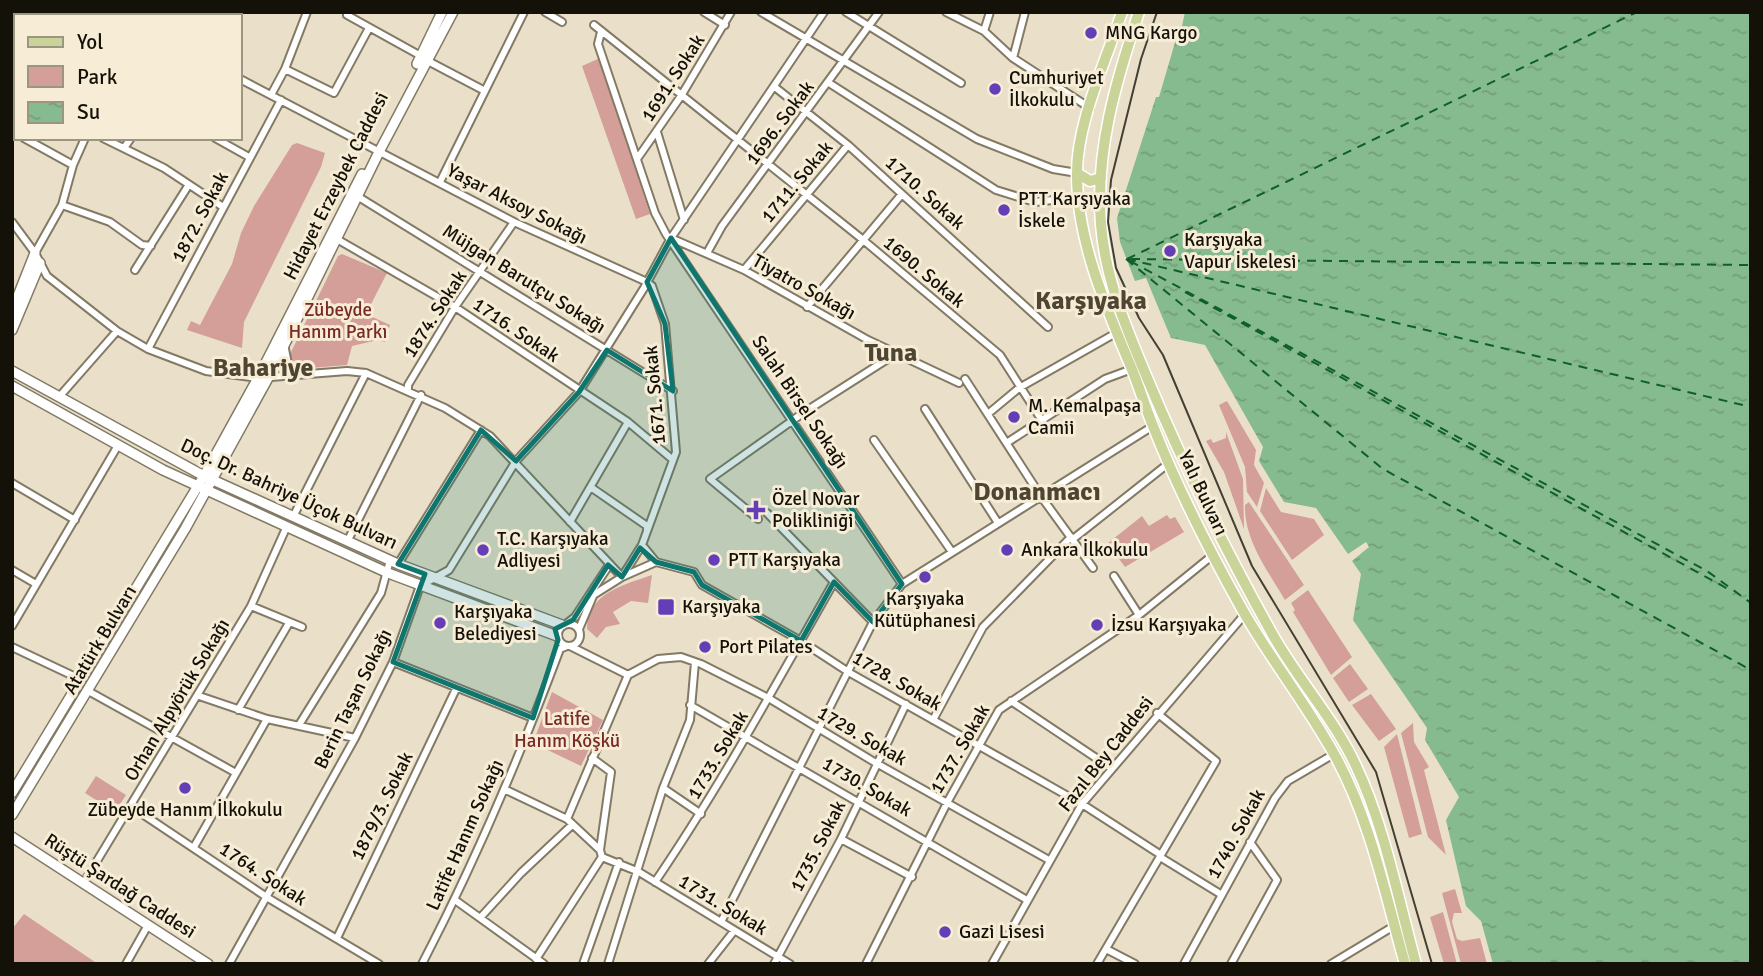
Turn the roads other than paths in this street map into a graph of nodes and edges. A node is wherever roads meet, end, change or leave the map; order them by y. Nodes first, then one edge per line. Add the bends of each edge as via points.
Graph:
1 (307, 12) edge
2 (348, 12) edge
3 (442, 12) edge
4 (453, 12) edge
5 (524, 12) edge
6 (544, 12) edge
7 (704, 12) edge
8 (732, 12) edge
9 (761, 12) edge
10 (824, 12) edge
11 (846, 12) edge
12 (879, 12) edge
13 (946, 12) edge
14 (989, 12) edge
15 (1025, 12) edge
16 (1122, 12) edge
17 (1139, 12) edge
18 (562, 22) dead end
19 (594, 25) dead end
20 (725, 25) junction
21 (868, 27) junction
22 (369, 28) junction
23 (984, 31) junction
24 (601, 32) junction
25 (807, 41) junction
26 (423, 58) junction
27 (1013, 58) junction
28 (842, 63) junction
29 (285, 69) junction
30 (242, 80) edge
31 (829, 83) junction
32 (961, 83) dead end
33 (776, 88) junction
34 (485, 91) junction
35 (271, 95) junction
36 (681, 96) junction
37 (281, 100) junction
38 (1090, 108) junction
39 (808, 113) junction
40 (657, 132) junction
41 (28, 140) edge
42 (84, 140) edge
43 (107, 140) edge
44 (130, 140) edge
45 (219, 140) edge
46 (739, 141) junction
47 (848, 145) junction
48 (124, 148) junction
49 (377, 151) junction
50 (249, 157) junction
51 (637, 159) junction
52 (768, 164) junction
53 (72, 165) junction
54 (1077, 173) junction
55 (1101, 174) junction
56 (440, 183) junction
57 (188, 186) junction
58 (902, 194) junction
59 (806, 195) junction
60 (357, 196) junction
61 (1077, 197) junction
62 (62, 205) junction
63 (223, 207) junction
64 (684, 220) junction
65 (12, 222) edge
66 (514, 222) junction
67 (335, 238) junction
68 (671, 238) junction
69 (862, 239) junction
70 (151, 246) junction
71 (35, 253) junction
72 (707, 253) junction
73 (40, 263) junction
74 (135, 270) dead end
75 (744, 270) junction
76 (481, 272) junction
77 (647, 282) junction
78 (15, 294) edge
79 (455, 307) junction
80 (807, 307) junction
81 (12, 311) edge
82 (1048, 327) dead end
83 (12, 330) edge
84 (117, 331) junction
85 (1116, 334) junction
86 (285, 344) junction
87 (148, 349) junction
88 (607, 350) junction
89 (897, 353) junction
90 (1132, 369) junction
91 (12, 371) edge
92 (366, 373) junction
93 (300, 374) junction
94 (263, 378) junction
95 (12, 386) edge
96 (1019, 388) junction
97 (408, 390) junction
98 (673, 391) junction
99 (579, 392) junction
100 (421, 395) junction
101 (59, 397) junction
102 (925, 408) dead end
103 (989, 413) junction
104 (1041, 419) junction
105 (793, 421) junction
106 (628, 422) junction
107 (1153, 426) junction
108 (481, 430) junction
109 (874, 440) dead end
110 (1008, 442) junction
111 (117, 447) junction
112 (672, 459) junction
113 (516, 461) junction
114 (1169, 463) junction
115 (208, 477) junction
116 (12, 483) edge
117 (203, 487) junction
118 (592, 488) junction
119 (1040, 495) junction
120 (767, 513) dead end
121 (295, 516) junction
122 (758, 519) dead end
123 (75, 520) junction
124 (570, 522) junction
125 (998, 523) junction
126 (287, 526) junction
127 (647, 531) junction
128 (1072, 538) junction
129 (348, 540) junction
130 (642, 545) junction
131 (952, 552) junction
132 (1213, 555) junction
133 (394, 562) junction
134 (656, 562) junction
135 (610, 566) junction
136 (1093, 568) dead end
137 (12, 570) edge
138 (388, 573) junction
139 (622, 576) junction
140 (1114, 576) dead end
141 (436, 578) junction
142 (834, 582) junction
143 (36, 584) junction
144 (902, 584) junction
145 (420, 586) junction
146 (595, 594) junction
147 (251, 606) junction
148 (1245, 614) junction
149 (1139, 615) junction
150 (873, 622) junction
151 (289, 623) junction
152 (564, 624) junction
153 (12, 626) edge
154 (302, 627) dead end
155 (579, 629) junction
156 (558, 638) junction
157 (801, 641) junction
158 (568, 646) junction
159 (12, 647) edge
160 (695, 662) junction
161 (393, 663) junction
162 (849, 673) junction
163 (628, 675) junction
164 (82, 680) junction
165 (456, 689) junction
166 (90, 692) junction
167 (199, 696) junction
168 (770, 699) junction
169 (1012, 701) junction
170 (906, 704) junction
171 (690, 705) junction
172 (238, 710) junction
173 (1157, 713) junction
174 (533, 718) junction
175 (267, 719) junction
176 (933, 720) junction
177 (299, 725) junction
178 (821, 730) junction
179 (1335, 730) junction
180 (174, 737) junction
181 (1323, 737) junction
182 (355, 738) junction
183 (747, 738) junction
184 (977, 745) junction
185 (1346, 747) junction
186 (1335, 754) junction
187 (592, 758) junction
188 (876, 763) junction
189 (802, 767) junction
190 (1357, 767) junction
191 (1111, 768) junction
192 (1342, 770) junction
193 (236, 773) junction
194 (663, 788) junction
195 (504, 789) junction
196 (12, 793) edge
197 (858, 801) junction
198 (948, 801) junction
199 (1082, 804) junction
200 (132, 807) junction
201 (701, 814) junction
202 (12, 816) edge
203 (569, 822) junction
204 (12, 837) edge
205 (841, 839) junction
206 (929, 842) junction
207 (1250, 842) junction
208 (194, 848) junction
209 (601, 853) junction
210 (1160, 856) junction
211 (1049, 860) junction
212 (620, 862) junction
213 (639, 873) junction
214 (912, 877) junction
215 (655, 882) junction
216 (83, 884) junction
217 (1222, 895) junction
218 (268, 898) junction
219 (455, 900) junction
220 (1027, 900) junction
221 (480, 918) junction
222 (721, 922) junction
223 (148, 925) junction
224 (1394, 926) junction
225 (734, 931) junction
226 (337, 938) junction
227 (1107, 948) junction
228 (778, 956) junction
229 (536, 959) junction
230 (126, 964) edge
231 (208, 964) edge
232 (229, 964) edge
233 (379, 964) edge
234 (422, 964) edge
235 (544, 964) edge
236 (583, 964) edge
237 (608, 964) edge
238 (708, 964) edge
239 (774, 964) edge
240 (790, 964) edge
241 (866, 964) edge
242 (992, 964) edge
243 (1097, 964) edge
244 (1135, 964) edge
245 (1184, 964) edge
246 (1231, 964) edge
247 (1331, 964) edge
248 (1405, 964) edge
249 (1416, 964) edge

1 - 29 street
2 - 22 street
3 - 26 main road, Hidayet Erzeybek Caddesi
4 - 26 main road, Hidayet Erzeybek Caddesi
5 - 34 street
6 - 18 street
7 - 20 street
8 - 20 street, 1691. Sokak
9 - 25 street
10 - 25 street
11 - 21 street
12 - 21 street, 1696. Sokak
13 - 23 street
14 - 23 street
15 - 27 street
16 - 38 main road, Yalı Bulvarı
17 - 55 main road, Yalı Bulvarı via 1111,103
19 - 24 street, 1690. Sokak
20 - 36 street, 1691. Sokak
21 - 28 street, 1696. Sokak
21 - 32 street
22 - 26 street
22 - 29 street via 334,93
23 - 27 street
24 - 36 street, 1690. Sokak
24 - 51 street, Salah Birsel Sokağı via 598,44
25 - 28 street
25 - 33 street
26 - 34 street
26 - 49 main road, Hidayet Erzeybek Caddesi
27 - 38 street
28 - 31 street, 1696. Sokak
28 - 54 street via 977,139 1053,169
29 - 35 street
30 - 35 street, Yaşar Aksoy Sokağı
31 - 39 street, 1696. Sokak
31 - 61 street via 1006,194 1035,202
33 - 39 street, 1710. Sokak
33 - 46 street
34 - 56 street
35 - 37 street, Yaşar Aksoy Sokağı
36 - 40 street, 1691. Sokak
36 - 46 street, 1690. Sokak
37 - 49 street, Yaşar Aksoy Sokağı
37 - 50 street, 1872. Sokak
38 - 54 main road, Yalı Bulvarı
39 - 47 street, 1710. Sokak
39 - 52 street, 1696. Sokak
40 - 51 street, 1691. Sokak
40 - 64 street
41 - 53 street
42 - 53 street
43 - 48 street
44 - 48 street
45 - 50 street
46 - 52 street, 1690. Sokak
46 - 64 street
47 - 58 street, 1710. Sokak
47 - 59 street, 1711. Sokak
48 - 57 street
49 - 56 street, Yaşar Aksoy Sokağı
49 - 60 main road, Hidayet Erzeybek Caddesi
49 - 94 main road, Hidayet Erzeybek Caddesi
50 - 63 street, 1872. Sokak
51 - 68 street, Salah Birsel Sokağı via 655,213
52 - 59 street, 1690. Sokak
52 - 72 street, 1696. Sokak
53 - 62 street
54 - 55 main road via 1090,181
54 - 61 main road, Yalı Bulvarı
55 - 179 main road, Yalı Bulvarı via 1107,270 1186,471 1275,638
56 - 66 street, Yaşar Aksoy Sokağı
57 - 63 street
57 - 70 street
58 - 69 street
58 - 82 street, 1710. Sokak
59 - 69 street, 1690. Sokak
59 - 75 street, 1711. Sokak
60 - 67 main road, Hidayet Erzeybek Caddesi
60 - 76 street, Müjgan Barutçu Sokağı
61 - 85 main road, Yalı Bulvarı
62 - 70 street via 110,222 142,245
62 - 71 street
63 - 87 street, 1872. Sokak
64 - 68 street
65 - 71 street
66 - 76 street, 1874. Sokak
66 - 77 street, Yaşar Aksoy Sokağı
67 - 79 street, 1716. Sokak
67 - 86 main road, Hidayet Erzeybek Caddesi
68 - 72 street, Tiyatro Sokağı
68 - 77 street
68 - 105 street, Salah Birsel Sokağı
69 - 80 street
69 - 96 street, 1690. Sokak via 1000,355
70 - 74 street
71 - 73 street
71 - 78 main road
72 - 75 street, Tiyatro Sokağı
73 - 83 main road
73 - 84 street via 47,276
75 - 80 street, Tiyatro Sokağı
76 - 79 street, 1874. Sokak
76 - 88 street, Müjgan Barutçu Sokağı
77 - 88 street
77 - 98 street, 1671. Sokak via 664,324
78 - 81 main road
79 - 97 street, 1874. Sokak
79 - 99 street, 1716. Sokak
80 - 89 street, Tiyatro Sokağı
84 - 87 street
84 - 101 street
85 - 90 main road, Yalı Bulvarı
85 - 96 street
86 - 93 street via 289,369
86 - 94 main road, Hidayet Erzeybek Caddesi
87 - 94 street via 206,371
88 - 98 street, Müjgan Barutçu Sokağı
88 - 99 street
89 - 103 street, Tiyatro Sokağı via 962,381
89 - 105 street
90 - 104 street via 1105,379
90 - 107 main road, Yalı Bulvarı
91 - 101 main road, Doç. Dr. Bahriye Üçok Bulvarı
92 - 93 street
92 - 97 street
92 - 121 street
93 - 94 street
94 - 115 main road, Hidayet Erzeybek Caddesi
95 - 111 main road, Doç. Dr. Bahriye Üçok Bulvarı
96 - 103 street
96 - 104 street, 1690. Sokak
97 - 100 street
98 - 112 street, 1671. Sokak via 676,452
99 - 106 street, 1716. Sokak
99 - 113 street
100 - 108 street
100 - 129 street
101 - 115 main road, Doç. Dr. Bahriye Üçok Bulvarı
102 - 125 street
103 - 110 street
104 - 110 street
105 - 122 street via 709,479
105 - 144 street, Salah Birsel Sokağı
106 - 112 street, 1716. Sokak
106 - 118 street
107 - 114 main road, Yalı Bulvarı
107 - 119 street
108 - 113 street
108 - 133 street
109 - 131 street
110 - 119 street
111 - 117 main road, Doç. Dr. Bahriye Üçok Bulvarı
111 - 123 street
112 - 127 street, 1671. Sokak
113 - 124 street
113 - 141 street via 449,570
114 - 128 street
114 - 132 main road, Yalı Bulvarı
115 - 117 main road, Hidayet Erzeybek Caddesi
115 - 121 main road, Doç. Dr. Bahriye Üçok Bulvarı
116 - 123 street
117 - 126 main road, Doç. Dr. Bahriye Üçok Bulvarı
117 - 164 main road, Atatürk Bulvarı
117 - 166 main road, Atatürk Bulvarı
118 - 124 street
118 - 127 street via 647,526
119 - 125 street
119 - 128 street
120 - 142 street
121 - 129 main road, Doç. Dr. Bahriye Üçok Bulvarı
123 - 143 street
124 - 135 street
125 - 131 street
126 - 138 main road, Doç. Dr. Bahriye Üçok Bulvarı
126 - 147 street, Orhan Alpyörük Sokağı
127 - 130 street, 1671. Sokak
128 - 136 street
128 - 176 street via 983,627
129 - 133 main road, Doç. Dr. Bahriye Üçok Bulvarı
130 - 134 street
130 - 139 street, 1671. Sokak
131 - 144 street
132 - 148 main road, Yalı Bulvarı
132 - 149 street, 1737. Sokak
133 - 138 street
133 - 141 main road, Doç. Dr. Bahriye Üçok Bulvarı
134 - 139 street
134 - 157 street, 1728. Sokak via 694,572 702,585
135 - 139 street
135 - 146 street
135 - 152 street via 575,617
137 - 143 street
138 - 145 main road, Doç. Dr. Bahriye Üçok Bulvarı
138 - 177 street via 381,593
139 - 146 street
140 - 149 street
141 - 145 street
141 - 152 main road, Doç. Dr. Bahriye Üçok Bulvarı
142 - 150 street
142 - 157 street, 1733. Sokak
143 - 153 street
144 - 150 street
145 - 156 main road, Doç. Dr. Bahriye Üçok Bulvarı
145 - 161 street, Berin Taşan Sokağı
146 - 155 street
147 - 151 street
147 - 167 street, Orhan Alpyörük Sokağı
148 - 173 street, Fazıl Bey Caddesi
148 - 181 main road, Yalı Bulvarı
149 - 169 street, 1737. Sokak
150 - 162 street
151 - 154 street
151 - 172 street
152 - 155 street
152 - 156 street
155 - 158 street via 579,640
156 - 158 street
156 - 174 street, Latife Hanım Sokağı
157 - 162 street, 1728. Sokak
157 - 168 street, 1733. Sokak
158 - 163 street
158 - 174 street, Latife Hanım Sokağı via 560,649
159 - 164 street
160 - 163 street via 681,657 658,659
160 - 168 street, 1729. Sokak
160 - 171 street
161 - 165 street
161 - 182 street, Berin Taşan Sokağı
162 - 170 street, 1728. Sokak
162 - 178 street
163 - 187 street
164 - 196 main road, Atatürk Bulvarı
165 - 174 street
165 - 226 street, 1879/3. Sokak
166 - 180 street
166 - 202 main road, Atatürk Bulvarı
167 - 172 street
167 - 180 street, Orhan Alpyörük Sokağı
168 - 178 street, 1729. Sokak
168 - 183 street, 1733. Sokak
169 - 184 street, 1737. Sokak via 999,710
169 - 191 street
170 - 176 street, 1728. Sokak
170 - 188 street, 1735. Sokak
171 - 183 street, 1730. Sokak
171 - 194 street via 684,741
172 - 175 street
173 - 191 street, Fazıl Bey Caddesi
173 - 210 street via 1216,761
174 - 195 street, Latife Hanım Sokağı
175 - 177 street
175 - 193 street
176 - 184 street, 1728. Sokak
177 - 182 street
178 - 188 street, 1729. Sokak
178 - 189 street
179 - 181 main road
179 - 185 main road, Yalı Bulvarı
180 - 193 street
180 - 200 street, Orhan Alpyörük Sokağı
181 - 186 main road, Yalı Bulvarı
182 - 218 street, Berin Taşan Sokağı
183 - 189 street, 1730. Sokak
183 - 201 street, 1733. Sokak
184 - 198 street, 1737. Sokak
184 - 199 street, 1728. Sokak
185 - 186 main road, 1740. Sokak
185 - 190 main road, Yalı Bulvarı
186 - 192 main road, Yalı Bulvarı
186 - 207 street, 1740. Sokak via 1288,781
187 - 203 street
187 - 209 street via 611,772
188 - 197 street, 1735. Sokak
188 - 198 street, 1729. Sokak
189 - 197 street, 1730. Sokak
189 - 222 street
190 - 192 main road via 1346,765
190 - 249 main road, Yalı Bulvarı
191 - 199 street, Fazıl Bey Caddesi
192 - 224 main road, Yalı Bulvarı via 1376,858
193 - 208 street
194 - 201 street
194 - 213 street
195 - 203 street
195 - 219 street, Latife Hanım Sokağı
197 - 205 street, 1735. Sokak
197 - 206 street, 1730. Sokak
198 - 206 street, 1737. Sokak
198 - 211 street, 1729. Sokak
199 - 210 street, 1728. Sokak
199 - 211 street, Fazıl Bey Caddesi
200 - 208 street, 1764. Sokak
200 - 216 street, Orhan Alpyörük Sokağı
201 - 215 street, 1733. Sokak
203 - 209 street
203 - 221 street
204 - 216 main road, Rüştü Şardağ Caddesi
205 - 214 street
205 - 228 street, 1735. Sokak
206 - 214 street, 1737. Sokak
206 - 220 street, 1730. Sokak
207 - 217 street, 1740. Sokak
207 - 246 street via 1277,880
208 - 218 street, 1764. Sokak
209 - 212 street, 1731. Sokak
209 - 229 street
210 - 217 street, 1728. Sokak
210 - 227 street
211 - 220 street, Fazıl Bey Caddesi
212 - 213 street, 1731. Sokak
212 - 236 street
213 - 215 street, 1731. Sokak
213 - 237 street
214 - 241 street, 1737. Sokak
215 - 222 street, 1731. Sokak
216 - 223 main road, Rüştü Şardağ Caddesi
217 - 245 street, 1740. Sokak
218 - 226 street, 1764. Sokak
218 - 232 street, Berin Taşan Sokağı
219 - 221 street
219 - 234 street, Latife Hanım Sokağı
220 - 242 street, Fazıl Bey Caddesi
221 - 229 street
222 - 225 street, 1731. Sokak
223 - 230 street
223 - 231 main road, Rüştü Şardağ Caddesi
224 - 247 street
224 - 248 main road, Yalı Bulvarı
225 - 228 street, 1731. Sokak
225 - 238 street
226 - 233 street, 1764. Sokak
227 - 243 street
227 - 244 street
228 - 239 street, 1735. Sokak
228 - 240 street, 1731. Sokak
229 - 235 street

